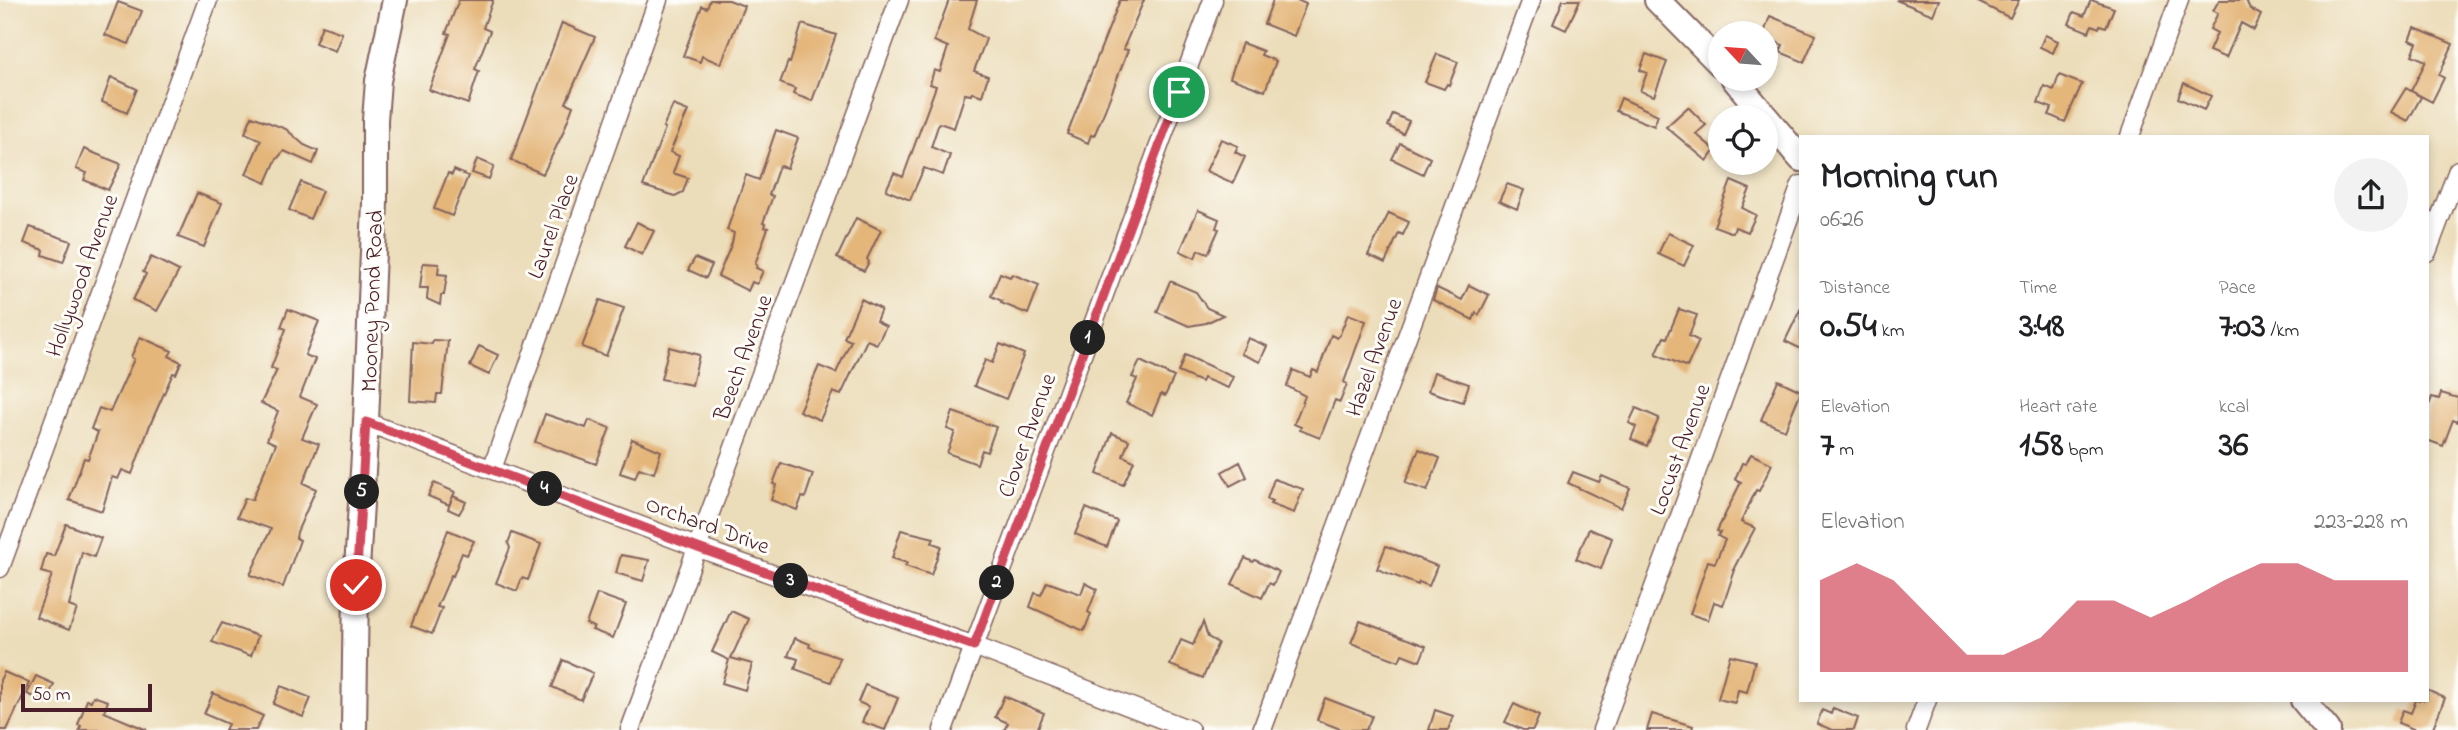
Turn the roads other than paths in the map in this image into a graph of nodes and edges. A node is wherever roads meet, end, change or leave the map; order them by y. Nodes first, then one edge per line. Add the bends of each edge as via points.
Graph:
1 (208, 0) edge
2 (395, 0) edge
3 (658, 0) edge
4 (899, 0) edge
5 (1213, 0) edge
6 (1531, 0) edge
7 (1657, 0) edge
8 (2179, 0) edge
9 (1708, 52) edge
10 (1744, 91) edge
11 (2130, 135) edge
12 (1799, 157) edge
13 (2458, 170) edge
14 (1799, 190) edge
15 (2429, 247) edge
16 (366, 422) junction
17 (492, 469) junction
18 (698, 548) junction
19 (0, 568) edge
20 (974, 646) junction
21 (1926, 702) edge
22 (2305, 702) edge
23 (354, 730) edge
24 (630, 730) edge
25 (943, 730) edge
26 (1190, 730) edge
27 (1262, 730) edge
28 (1602, 730) edge
29 (1916, 730) edge
30 (2328, 730) edge

1 - 19 street, Hollywood Avenue
2 - 16 street, Mooney Pond Road via 376,107
3 - 17 street, Laurel Place
4 - 18 street, Beech Avenue
5 - 20 street, Clover Avenue
6 - 27 street, Hazel Avenue
7 - 9 street
8 - 11 street
10 - 12 street
13 - 15 street
14 - 28 street, Locust Avenue
16 - 17 street, Orchard Drive
16 - 23 street, Mooney Pond Road via 356,585
17 - 18 street, Orchard Drive
18 - 20 street, Orchard Drive
18 - 24 street, Beech Avenue
20 - 25 street, Clover Avenue
20 - 26 street, Orchard Drive
21 - 29 street
22 - 30 street

